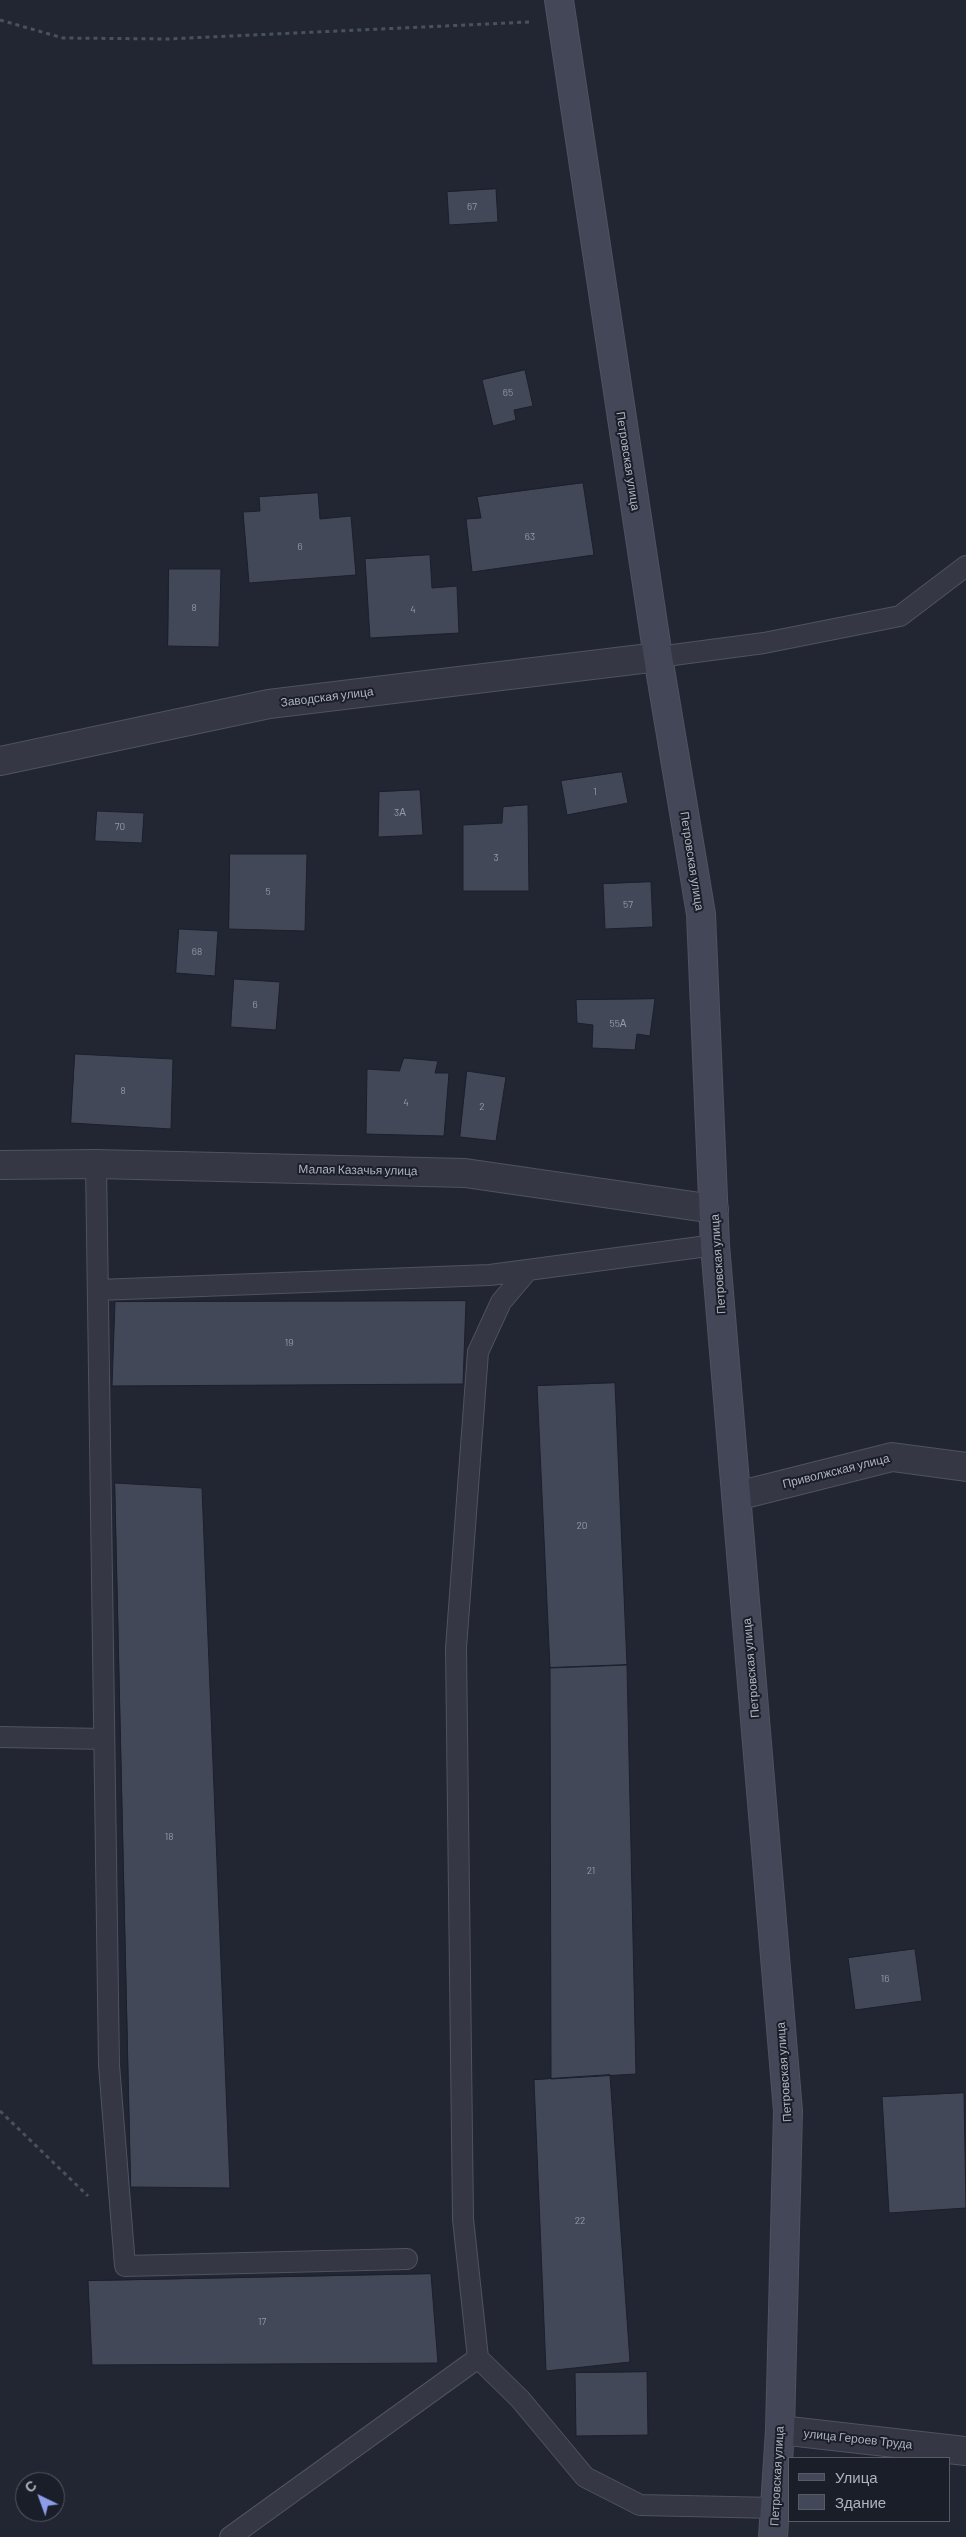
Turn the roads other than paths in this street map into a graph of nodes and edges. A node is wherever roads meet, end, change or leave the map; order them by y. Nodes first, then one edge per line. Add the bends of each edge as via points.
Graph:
1 (560, 10) edge
2 (966, 566) edge
3 (658, 657) junction
4 (0, 761) edge
5 (96, 1164) junction
6 (0, 1165) edge
7 (714, 1209) junction
8 (715, 1245) junction
9 (528, 1270) junction
10 (98, 1290) junction
11 (966, 1466) edge
12 (736, 1496) junction
13 (0, 1737) edge
14 (104, 1740) junction
15 (407, 2259) dead end
16 (478, 2358) junction
17 (780, 2430) junction
18 (966, 2451) edge
19 (775, 2508) junction
20 (230, 2537) edge
21 (773, 2537) edge

1 - 3 street, Петровская улица
2 - 3 lane via 900,616 764,643
3 - 4 street, Заводская улица via 268,704
3 - 7 street, Петровская улица via 701,914
5 - 6 street, Малая Казачья улица
5 - 7 street, Малая Казачья улица via 466,1173
5 - 10 lane
7 - 8 street, Петровская улица
8 - 9 lane
8 - 12 street, Петровская улица
9 - 10 lane via 490,1275
9 - 16 lane via 501,1302 478,1352 456,1648 462,2219
10 - 14 lane
11 - 12 street, Приволжская улица via 892,1457
12 - 17 street, Петровская улица via 788,2111
13 - 14 lane
14 - 15 lane via 109,2065 125,2266
16 - 19 lane via 520,2399 585,2477 624,2497 640,2505
16 - 20 lane
17 - 18 street, улица Героев Труда
17 - 19 street, Петровская улица
19 - 21 street, Петровская улица

